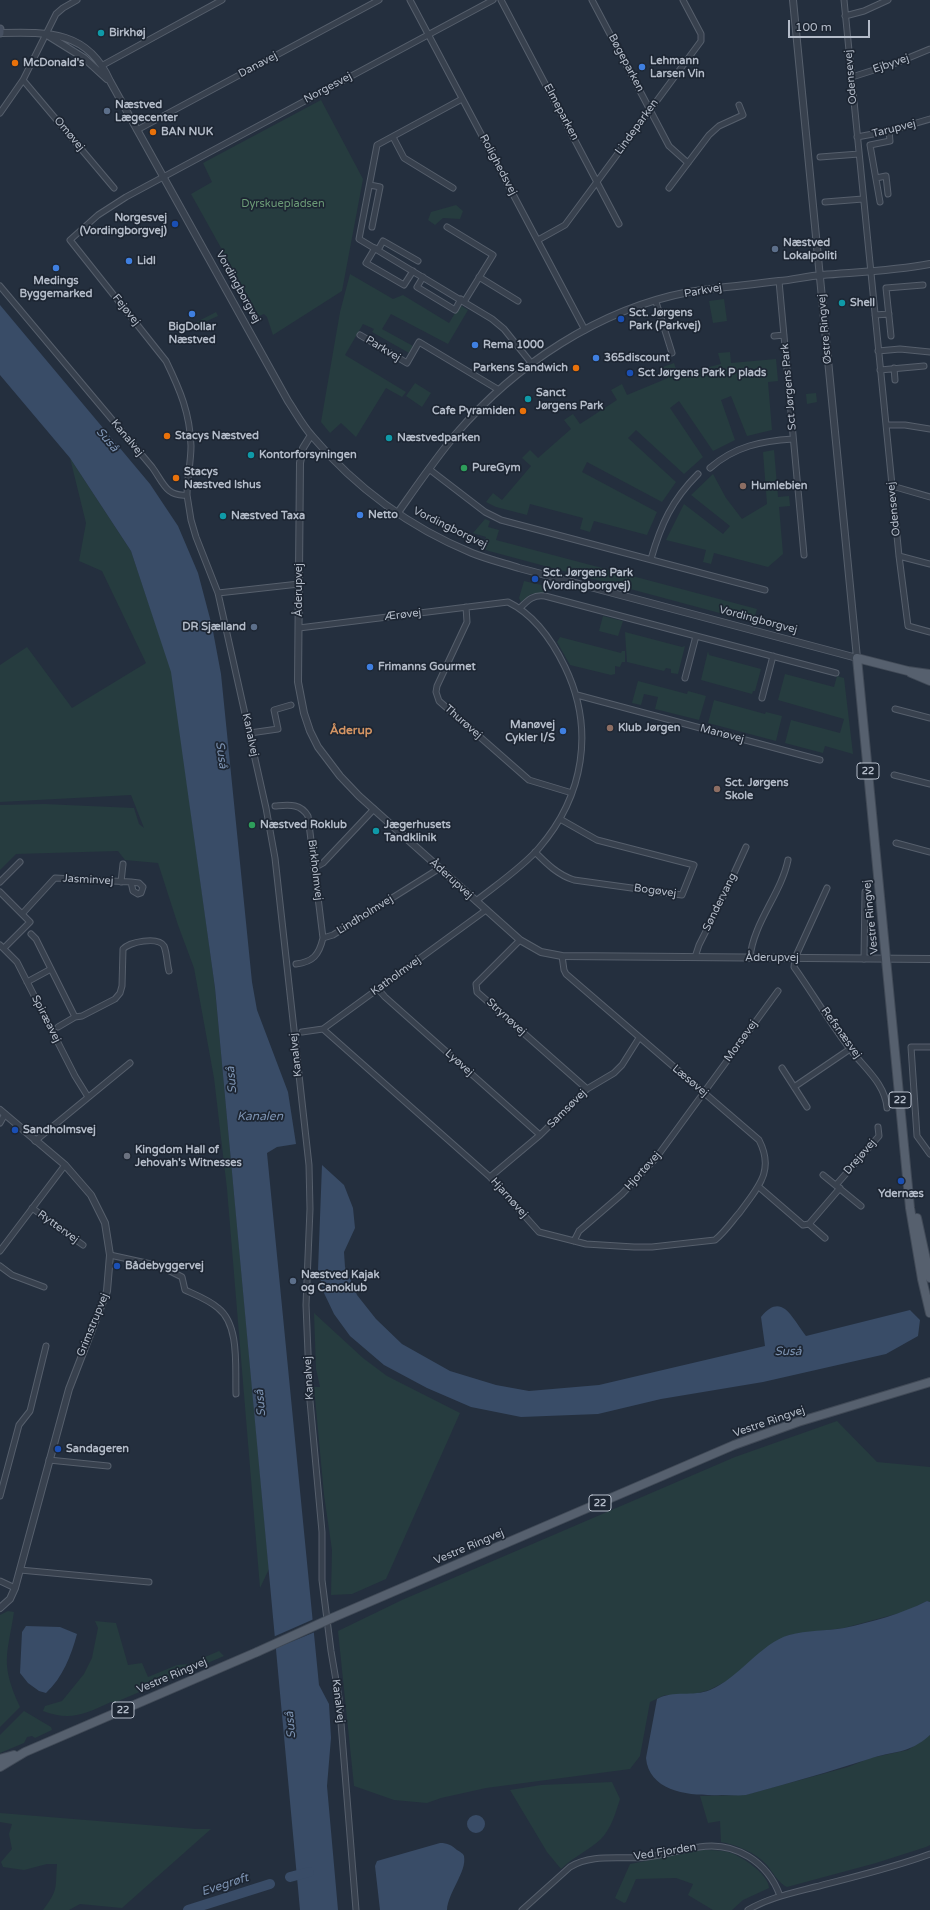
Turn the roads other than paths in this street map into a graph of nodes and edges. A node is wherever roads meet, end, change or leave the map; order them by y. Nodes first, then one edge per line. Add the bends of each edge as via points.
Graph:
1 (77, 0) edge
2 (222, 0) edge
3 (379, 0) edge
4 (410, 0) edge
5 (493, 0) edge
6 (501, 0) edge
7 (592, 0) edge
8 (683, 0) edge
9 (793, 0) edge
10 (844, 0) edge
11 (888, 0) edge
12 (845, 16) junction
13 (0, 29) edge
14 (0, 33) edge
15 (46, 34) junction
16 (428, 34) junction
17 (930, 49) edge
18 (103, 65) junction
19 (852, 77) junction
20 (23, 80) junction
21 (110, 81) junction
22 (462, 99) junction
23 (739, 105) dead end
24 (650, 109) junction
25 (0, 113) edge
26 (930, 119) edge
27 (137, 130) junction
28 (889, 132) junction
29 (393, 137) junction
30 (857, 137) junction
31 (859, 154) junction
32 (820, 157) dead end
33 (688, 163) junction
34 (163, 176) junction
35 (876, 178) junction
36 (597, 181) junction
37 (370, 184) junction
38 (114, 188) dead end
39 (453, 188) dead end
40 (669, 188) dead end
41 (888, 194) dead end
42 (863, 199) junction
43 (825, 202) dead end
44 (880, 202) dead end
45 (619, 224) dead end
46 (372, 227) dead end
47 (448, 228) dead end
48 (538, 240) junction
49 (376, 249) junction
50 (418, 261) dead end
51 (930, 264) edge
52 (413, 271) junction
53 (871, 272) junction
54 (820, 275) junction
55 (423, 277) junction
56 (479, 277) junction
57 (779, 281) junction
58 (923, 284) dead end
59 (0, 286) edge
60 (462, 301) junction
61 (518, 301) dead end
62 (656, 302) junction
63 (889, 314) junction
64 (875, 315) junction
65 (585, 330) junction
66 (360, 335) dead end
67 (784, 335) junction
68 (774, 336) dead end
69 (891, 336) dead end
70 (878, 351) junction
71 (930, 352) edge
72 (672, 353) dead end
73 (532, 364) junction
74 (924, 366) dead end
75 (894, 368) junction
76 (880, 370) junction
77 (896, 380) dead end
78 (499, 390) junction
79 (886, 425) junction
80 (930, 429) edge
81 (311, 435) junction
82 (794, 438) junction
83 (710, 468) dead end
84 (430, 469) junction
85 (698, 474) dead end
86 (892, 486) junction
87 (187, 495) junction
88 (930, 497) edge
89 (397, 514) junction
90 (804, 555) dead end
91 (899, 556) junction
92 (651, 559) junction
93 (930, 564) edge
94 (299, 584) junction
95 (765, 590) dead end
96 (218, 593) junction
97 (466, 607) junction
98 (520, 608) junction
99 (299, 628) junction
100 (930, 632) edge
101 (696, 636) junction
102 (773, 656) junction
103 (857, 658) junction
104 (908, 671) junction
105 (836, 672) dead end
106 (930, 674) edge
107 (685, 678) dead end
108 (930, 681) edge
109 (577, 695) junction
110 (762, 698) dead end
111 (291, 705) dead end
112 (895, 709) dead end
113 (930, 718) edge
114 (250, 733) junction
115 (820, 760) dead end
116 (894, 774) dead end
117 (930, 784) edge
118 (572, 793) junction
119 (275, 806) dead end
120 (374, 809) junction
121 (560, 819) junction
122 (896, 843) dead end
123 (746, 847) dead end
124 (535, 852) junction
125 (930, 852) edge
126 (788, 860) dead end
127 (20, 862) dead end
128 (122, 864) dead end
129 (314, 868) junction
130 (440, 868) junction
131 (0, 882) edge
132 (122, 882) junction
133 (132, 882) dead end
134 (827, 888) dead end
135 (0, 892) edge
136 (865, 892) dead end
137 (476, 901) junction
138 (486, 910) junction
139 (22, 914) junction
140 (31, 934) dead end
141 (323, 938) junction
142 (520, 940) junction
143 (2, 946) edge
144 (562, 956) junction
145 (695, 957) junction
146 (750, 958) junction
147 (796, 958) junction
148 (886, 958) junction
149 (864, 959) junction
150 (930, 959) edge
151 (296, 964) dead end
152 (51, 969) junction
153 (169, 971) dead end
154 (27, 982) junction
155 (378, 989) junction
156 (778, 991) dead end
157 (75, 1017) junction
158 (58, 1027) dead end
159 (323, 1029) junction
160 (302, 1032) dead end
161 (639, 1038) junction
162 (930, 1047) edge
163 (850, 1049) junction
164 (130, 1063) dead end
165 (782, 1068) dead end
166 (794, 1087) junction
167 (587, 1089) junction
168 (703, 1092) junction
169 (88, 1097) junction
170 (807, 1107) dead end
171 (887, 1108) dead end
172 (2, 1112) edge
173 (0, 1123) edge
174 (878, 1127) dead end
175 (540, 1135) junction
176 (35, 1141) junction
177 (930, 1154) edge
178 (65, 1164) junction
179 (823, 1174) dead end
180 (908, 1174) junction
181 (490, 1177) junction
182 (759, 1187) junction
183 (838, 1187) junction
184 (861, 1206) dead end
185 (32, 1208) junction
186 (734, 1219) joint
187 (809, 1224) junction
188 (825, 1238) dead end
189 (574, 1241) junction
190 (83, 1245) dead end
191 (0, 1251) edge
192 (110, 1255) junction
193 (0, 1266) edge
194 (930, 1278) edge
195 (44, 1287) dead end
196 (930, 1313) edge
197 (46, 1346) dead end
198 (930, 1382) edge
199 (236, 1394) dead end
200 (49, 1460) junction
201 (108, 1466) dead end
202 (0, 1496) edge
203 (20, 1570) junction
204 (0, 1581) edge
205 (149, 1582) dead end
206 (15, 1588) junction
207 (0, 1608) edge
208 (25, 1752) junction
209 (0, 1759) edge
210 (0, 1767) edge
211 (930, 1854) edge
212 (780, 1896) junction
213 (356, 1910) edge
214 (522, 1910) edge
215 (748, 1910) edge

1 - 15 street via 56,14
2 - 18 street
3 - 27 street, Danavej
4 - 16 street, Rolighedsvej
5 - 16 street, Norgesvej
6 - 36 street, Elmeparken
7 - 24 street, Bøgeparken
8 - 24 street, Lindeparken via 701,34 701,40
9 - 54 street, Østre Ringvej
10 - 12 street, Odensevej
11 - 12 street
12 - 19 street, Odensevej
13 - 14 main road
14 - 15 street, Vordingborgvej
15 - 18 street, Vordingborgvej via 63,36 74,41
15 - 20 street
15 - 21 street, Vordingborgvej via 84,58
16 - 22 street, Rolighedsvej
16 - 34 street, Norgesvej
17 - 19 street, Ejbyvej
18 - 21 street, Vordingborgvej
19 - 30 street, Odensevej
20 - 25 street
20 - 38 street, Omøvej
21 - 27 street, Vordingborgvej
22 - 29 street
22 - 48 street, Rolighedsvej
23 - 33 street via 743,115 714,130
24 - 33 street, Bøgeparken via 669,146
24 - 36 street, Lindeparken
26 - 28 street, Tarupvej
27 - 34 street, Vordingborgvej
28 - 30 street, Tarupvej
28 - 35 street via 890,141 870,145
29 - 37 street via 377,146
29 - 39 street via 404,158
30 - 31 street, Odensevej
31 - 32 street
31 - 42 street, Odensevej
33 - 40 street
34 - 81 street, Vordingborgvej via 288,401
34 - 87 street, Fejøvej via 98,215 70,240 166,361 177,383 184,400 189,425 191,448
35 - 41 street via 886,176
35 - 44 street
36 - 45 street, Elmeparken
36 - 48 street, Lindeparken via 565,225
37 - 46 street via 380,186
37 - 49 street via 359,238
42 - 43 street
42 - 53 street, Odensevej
47 - 56 street via 493,255
48 - 65 street, Rolighedsvej
49 - 50 street via 383,241
49 - 52 street
49 - 52 street via 366,263 404,285
51 - 53 street, Parkvej
52 - 55 street
53 - 54 street, Parkvej
53 - 64 street, Odensevej
54 - 57 street, Parkvej
54 - 103 street, Østre Ringvej
55 - 60 street
55 - 60 street via 417,287 455,310
56 - 60 street
56 - 61 street
57 - 62 street, Parkvej via 688,292
57 - 67 street, Sct Jørgens Park
58 - 63 street via 886,288
59 - 87 street, Kanalvej via 152,466 169,492 178,496
60 - 73 street via 504,329
62 - 65 street, Parkvej
62 - 72 street
63 - 64 street
63 - 69 street
64 - 70 street, Odensevej
65 - 73 street, Parkvej
66 - 78 street, Parkvej via 407,363 419,342
67 - 68 street, Sct Jørgens Park
67 - 82 street, Sct Jørgens Park
70 - 71 street via 900,349
70 - 76 street, Odensevej
73 - 78 street, Parkvej
74 - 75 street
75 - 76 street
75 - 77 street
76 - 79 street, Odensevej
78 - 84 street, Parkvej via 456,434
79 - 80 street via 905,424
79 - 86 street, Odensevej
81 - 89 street, Vordingborgvej via 367,492
81 - 94 street, Åderupvej via 303,448 300,463
82 - 83 street, Sct Jørgens Park via 771,440 736,450
82 - 90 street, Sct Jørgens Park
84 - 89 street, Parkvej
84 - 92 street via 492,517
85 - 92 street via 672,505 658,535
86 - 88 street
86 - 91 street, Odensevej
87 - 96 street, Kanalvej via 196,537
89 - 103 street, Vordingborgvej via 473,553 518,568
91 - 93 street
91 - 100 street, Odensevej via 908,626
92 - 95 street
94 - 96 street
94 - 99 street, Åderupvej
96 - 114 street, Kanalvej
97 - 98 street, Ærøvej via 508,602
97 - 99 street, Ærøvej
97 - 118 street, Thurøvej via 467,622 437,686 439,701 529,780
98 - 101 street via 539,595
98 - 109 street via 540,627 556,648
99 - 120 street, Åderupvej via 298,682 310,731 318,747 340,776
101 - 102 street
101 - 107 street
102 - 105 street
102 - 110 street
103 - 104 main road, Vordingborgvej
103 - 148 main road, Vestre Ringvej / 22
104 - 106 main road, Vordingborgvej
104 - 108 main road, Vordingborgvej
109 - 115 street, Manøvej
109 - 118 street via 582,717 582,740 580,764
111 - 114 street via 274,710 278,729
112 - 113 street
114 - 213 street, Kanalvej via 275,858 309,1165 306,1306 310,1401 322,1532 322,1580 339,1698
116 - 117 street
118 - 121 street
119 - 129 street, Birkholmvej via 292,805 304,810 308,816
120 - 129 street via 323,863
120 - 130 street, Åderupvej
121 - 124 street
121 - 124 street, Bogøvej via 597,840 694,865 682,895 574,880 554,870
122 - 125 street
123 - 145 street, Søndervang
124 - 137 street
126 - 146 street via 781,883 751,945
127 - 131 street
128 - 132 street, Jasminvej
129 - 141 street, Birkholmvej
130 - 137 street, Åderupvej
130 - 141 street, Lindholmvej via 333,935
132 - 133 street, Jasminvej
132 - 139 street, Jasminvej via 55,878
134 - 147 street
135 - 139 street
136 - 149 street
137 - 138 street, Åderupvej
138 - 142 street, Åderupvej
138 - 155 street, Katholmvej
139 - 143 street via 30,922
140 - 152 street
141 - 151 street, Lindholmvej via 313,960
142 - 144 street, Åderupvej via 541,952
142 - 167 street, Strynøvej via 476,984 477,992
143 - 154 street, Spiræavej via 17,962
144 - 145 street, Åderupvej
144 - 161 street, Læsøvej via 566,974
145 - 146 street, Åderupvej
146 - 147 street, Åderupvej
147 - 149 street, Åderupvej
147 - 163 street, Refsnæsvej via 794,967
148 - 149 street, Åderupvej
148 - 150 street, Åderupvej
148 - 180 main road, Vestre Ringvej / 22
152 - 154 street
152 - 157 street
153 - 157 street via 161,942 156,940 130,943 123,949 120,993 115,999
154 - 169 street, Spiræavej via 74,1076
155 - 159 street, Katholmvej
155 - 175 street, Lyøvej
156 - 168 street, Morsøvej
157 - 158 street
159 - 160 street, Katholmvej
159 - 181 street, Hjarnøvej
161 - 167 street, Samsøvej via 614,1073
161 - 168 street, Læsøvej
162 - 177 street via 910,1047 917,1136
163 - 166 street
163 - 171 street, Refsnæsvej via 881,1085
164 - 169 street
165 - 166 street
166 - 170 street
167 - 175 street, Samsøvej
168 - 182 street, Læsøvej via 759,1140 764,1149 766,1168
168 - 189 street, Hjortøvej via 648,1167 622,1194 578,1231
169 - 176 street
172 - 173 street
172 - 176 street, Grimstrupvej
174 - 183 street, Drejøvej via 879,1136
175 - 181 street, Samsøvej
176 - 178 street, Grimstrupvej
178 - 185 street, Ryttervej
178 - 192 street, Grimstrupvej via 91,1194 100,1210 108,1236
179 - 183 street, Drejøvej
180 - 194 main road, Vestre Ringvej / 22
180 - 196 main road, Vestre Ringvej / 22 via 915,1238
181 - 189 street, Hjarnøvej via 539,1232
182 - 186 street, Læsøvej
182 - 187 street via 803,1225
183 - 184 street, Drejøvej
183 - 187 street, Drejøvej
185 - 190 street, Ryttervej
185 - 191 street, Ryttervej
186 - 189 street, Hjarnøvej via 715,1240 652,1247 586,1244
187 - 188 street
192 - 199 street via 160,1266 182,1277 185,1290 218,1308 228,1318 234,1332
192 - 200 street, Grimstrupvej via 107,1291 68,1389
193 - 195 street via 12,1275
197 - 202 street via 30,1411 19,1425
198 - 208 main road, Vestre Ringvej / 22, bridge via 798,1422 734,1445
200 - 201 street
200 - 203 street, Grimstrupvej
203 - 205 street
203 - 206 street, Grimstrupvej
204 - 206 street
206 - 207 street, Grimstrupvej via 10,1599
208 - 209 main road, Vestre Ringvej / 22
208 - 210 main road, Vestre Ringvej / 22
211 - 212 street
212 - 214 street, Ved Fjorden via 774,1882 754,1859 726,1847 700,1846 648,1857 590,1859 578,1862
212 - 215 street

